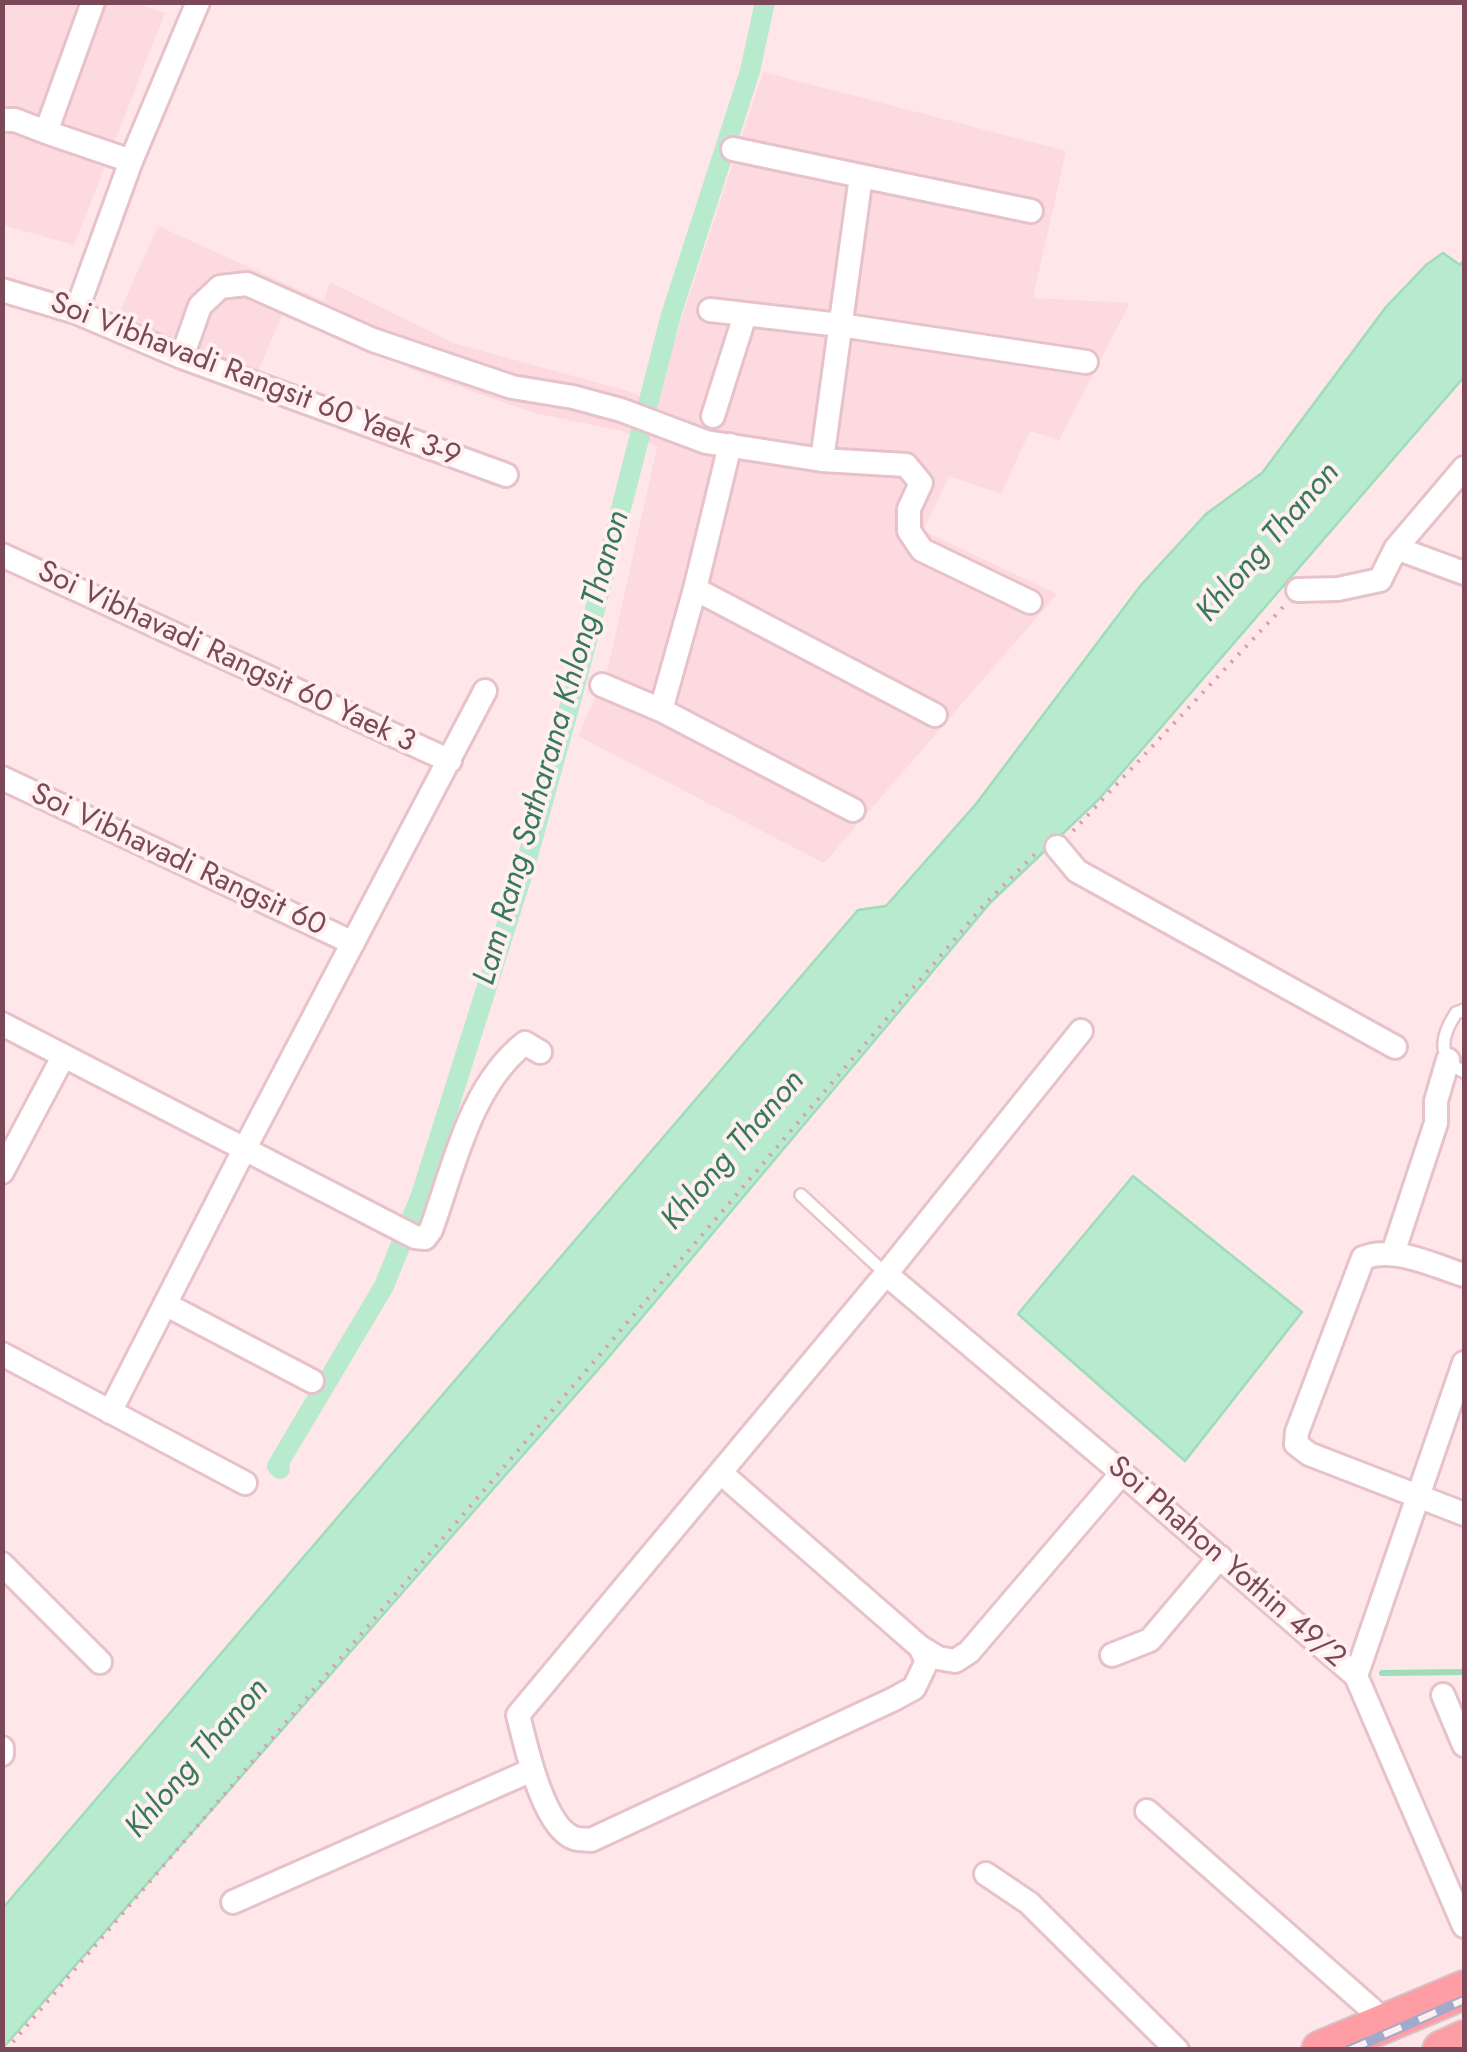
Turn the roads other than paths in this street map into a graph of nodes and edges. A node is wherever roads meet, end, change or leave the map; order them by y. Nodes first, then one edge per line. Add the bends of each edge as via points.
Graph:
1 (92, 2) edge
2 (198, 2) edge
3 (2, 120) edge
4 (46, 132) junction
5 (733, 150) dead end
6 (131, 161) junction
7 (861, 176) junction
8 (1032, 211) dead end
9 (2, 290) edge
10 (710, 310) dead end
11 (76, 312) junction
12 (745, 315) junction
13 (840, 325) junction
14 (182, 357) junction
15 (1086, 362) dead end
16 (713, 416) dead end
17 (730, 445) junction
18 (822, 460) junction
19 (1464, 468) edge
20 (506, 475) dead end
21 (1396, 548) junction
22 (2, 554) edge
23 (1464, 574) edge
24 (695, 589) junction
25 (1298, 590) road end
26 (1030, 602) dead end
27 (602, 686) dead end
28 (485, 691) dead end
29 (661, 710) junction
30 (935, 715) dead end
31 (450, 761) junction
32 (2, 778) edge
33 (853, 810) dead end
34 (1057, 847) road end
35 (353, 943) junction
36 (1464, 1010) edge
37 (2, 1024) edge
38 (1082, 1031) dead end
39 (1395, 1046) dead end
40 (540, 1052) dead end
41 (64, 1056) junction
42 (1456, 1066) edge
43 (244, 1150) junction
44 (2, 1172) edge
45 (801, 1196) dead end
46 (1393, 1253) junction
47 (886, 1274) junction
48 (1464, 1275) edge
49 (166, 1304) junction
50 (4, 1358) edge
51 (1464, 1364) edge
52 (312, 1382) dead end
53 (110, 1412) junction
54 (721, 1472) junction
55 (1122, 1473) junction
56 (246, 1483) dead end
57 (1417, 1497) junction
58 (1464, 1514) edge
59 (1220, 1557) junction
60 (2, 1564) edge
61 (920, 1647) junction
62 (1112, 1656) dead end
63 (100, 1662) dead end
64 (1356, 1676) junction
65 (1442, 1694) dead end
66 (1464, 1745) edge
67 (532, 1770) junction
68 (1147, 1811) dead end
69 (986, 1874) dead end
70 (232, 1902) dead end
71 (1464, 1926) edge
72 (1464, 1990) edge
73 (1386, 2022) junction
74 (1464, 2040) edge
75 (1177, 2050) edge
76 (1321, 2050) edge
77 (1442, 2050) edge

1 - 4 street
2 - 6 street
3 - 4 street
4 - 6 street
5 - 7 street
6 - 11 street
7 - 8 street
7 - 13 street
9 - 11 street, Soi Vibhavadi Rangsit 60 Yaek 3-9
10 - 12 street
11 - 14 street, Soi Vibhavadi Rangsit 60 Yaek 3-9
12 - 13 street
12 - 16 street
13 - 15 street
13 - 18 street
14 - 17 street via 200,306 220,288 248,284 373,340 512,387 621,410
14 - 20 street, Soi Vibhavadi Rangsit 60 Yaek 3-9
17 - 18 street
17 - 24 street
18 - 26 street via 906,465 921,483 909,509 909,531 922,550
19 - 21 street
21 - 23 street
21 - 25 street via 1380,580
22 - 31 street, Soi Vibhavadi Rangsit 60 Yaek 3
24 - 29 street
24 - 30 street
27 - 29 street
28 - 31 street
29 - 33 street
31 - 35 street
32 - 35 street, Soi Vibhavadi Rangsit 60
34 - 39 street via 1077,871
35 - 43 street
36 - 42 lane via 1442,1040
37 - 41 street
38 - 47 street
40 - 43 street via 525,1043 490,1080 425,1238
41 - 43 street
41 - 44 street
42 - 46 street via 1436,1100 1436,1123
43 - 49 street
45 - 47 lane
46 - 48 street
46 - 57 street via 1375,1252 1357,1268 1296,1444
47 - 54 street
47 - 55 street, Soi Phahon Yothin 49/2
49 - 52 street
49 - 53 street
50 - 53 street
51 - 57 street
53 - 56 street
54 - 61 street
54 - 67 street via 518,1716
55 - 59 street, Soi Phahon Yothin 49/2
55 - 61 street via 969,1652 955,1660
57 - 58 street
57 - 64 street
59 - 62 street via 1150,1640
59 - 64 street, Soi Phahon Yothin 49/2
60 - 63 street
61 - 67 street via 927,1662 914,1688 590,1840 556,1825
64 - 71 street, Soi Phahon Yothin 49/2
65 - 66 street
67 - 70 street
68 - 73 street
69 - 75 street via 1029,1903
72 - 73 main road
73 - 76 main road
74 - 77 main road

